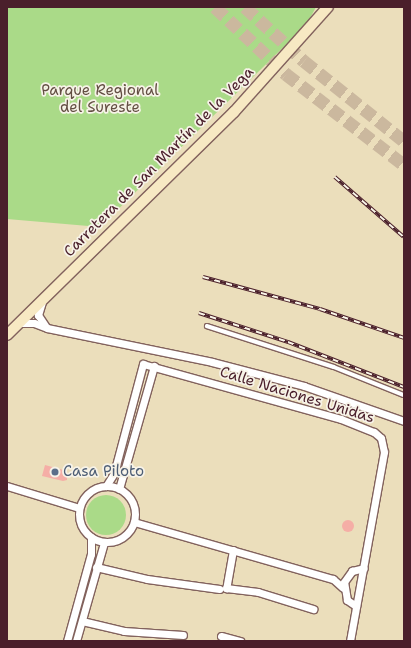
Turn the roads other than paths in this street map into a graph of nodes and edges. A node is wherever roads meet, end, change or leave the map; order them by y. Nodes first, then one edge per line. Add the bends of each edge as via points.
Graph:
1 (328, 7) edge
2 (45, 297) junction
3 (20, 322) junction
4 (207, 326) dead end
5 (47, 328) junction
6 (7, 335) edge
7 (154, 366) junction
8 (404, 395) edge
9 (404, 421) edge
10 (7, 486) edge
11 (106, 486) junction
12 (119, 489) junction
13 (79, 508) junction
14 (134, 522) junction
15 (91, 537) junction
16 (104, 543) junction
17 (233, 550) junction
18 (96, 566) junction
19 (364, 568) junction
20 (347, 575) junction
21 (333, 579) junction
22 (343, 588) junction
23 (219, 589) dead end
24 (356, 606) junction
25 (313, 609) dead end
26 (82, 621) junction
27 (183, 635) dead end
28 (221, 636) dead end
29 (67, 641) edge
30 (76, 641) edge
31 (240, 641) edge
32 (350, 641) edge

1 - 2 street, Carretera de San Martín de la Vega via 234,112
2 - 3 street, Carretera de San Martín de la Vega
2 - 5 street via 38,316
3 - 5 street via 34,323
3 - 6 street, Carretera de San Martín de la Vega
4 - 8 lane via 320,362
5 - 9 street via 259,374
7 - 11 street, Calle Naciones Unidas via 144,364 114,473
7 - 12 street
7 - 19 street, Calle Naciones Unidas via 340,419 377,434 384,452
10 - 13 street
11 - 12 street
11 - 13 street via 89,492
12 - 14 street via 131,499
13 - 15 street via 81,527
14 - 16 street via 123,538
14 - 17 street
15 - 16 street
15 - 29 street via 91,554
16 - 18 street
17 - 21 street
17 - 25 street via 226,588 258,592
18 - 23 street via 147,579
18 - 26 street
19 - 20 street via 354,569
19 - 24 street, Calle Naciones Unidas
20 - 21 street
20 - 22 street
21 - 22 street
22 - 24 street via 347,600
24 - 32 street, Calle Naciones Unidas
26 - 27 street via 124,631
26 - 30 street
28 - 31 street

